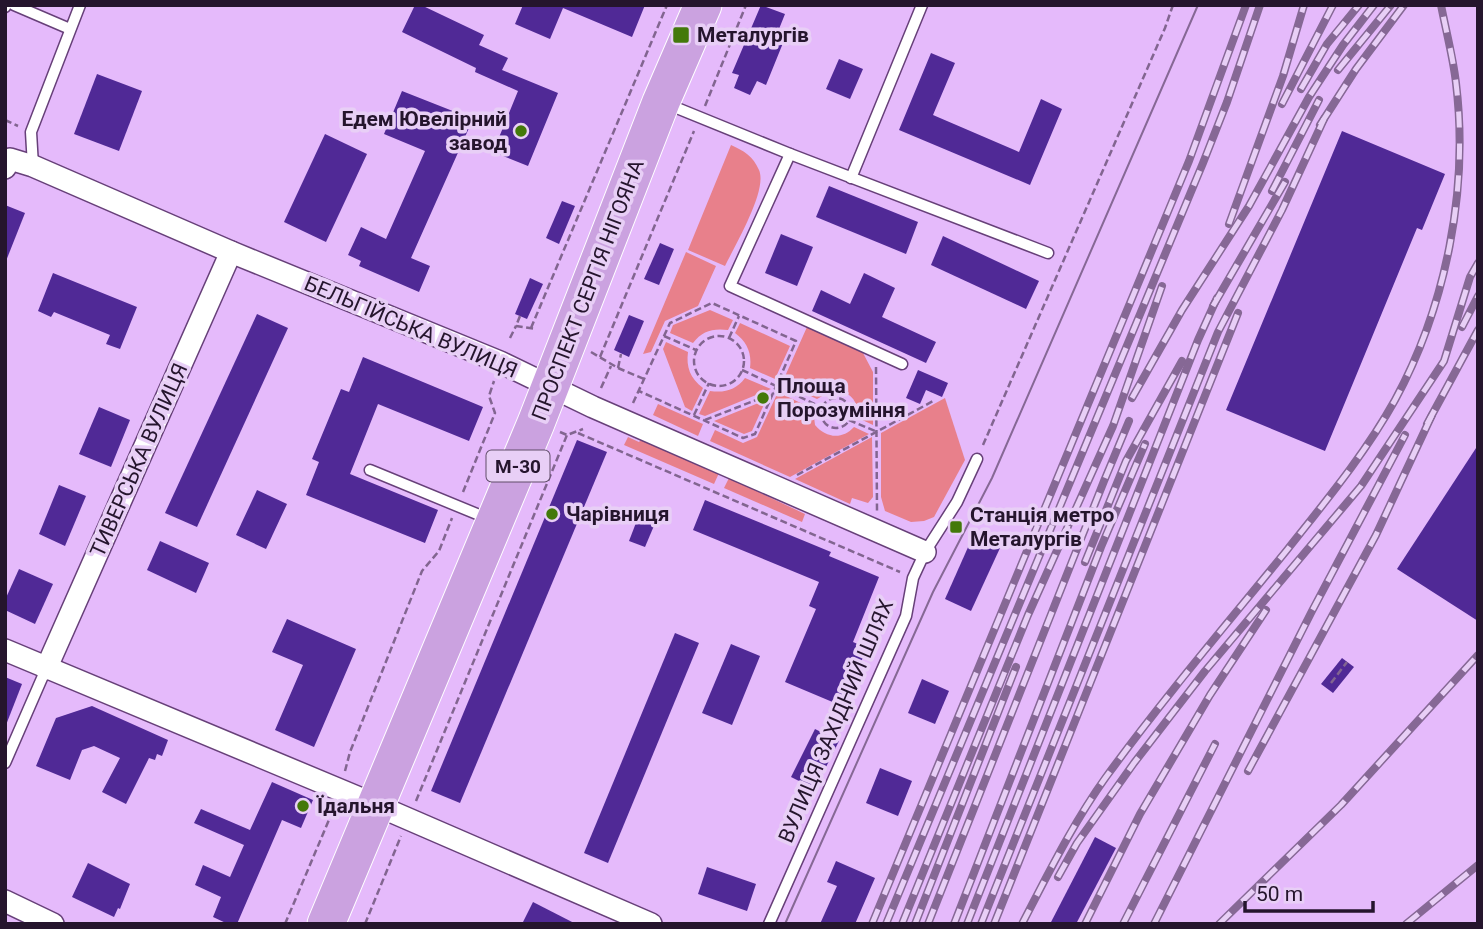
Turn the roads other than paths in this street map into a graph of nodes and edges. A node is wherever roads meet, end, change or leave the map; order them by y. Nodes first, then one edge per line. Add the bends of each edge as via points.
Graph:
1 (14, 5) edge
2 (79, 5) edge
3 (703, 5) edge
4 (922, 5) edge
5 (70, 29) junction
6 (662, 102) junction
7 (790, 154) junction
8 (8, 163) edge
9 (33, 166) junction
10 (851, 178) junction
11 (231, 252) junction
12 (1048, 253) dead end
13 (902, 364) dead end
14 (550, 386) junction
15 (976, 459) road end
16 (370, 470) dead end
17 (495, 521) junction
18 (925, 552) junction
19 (5, 650) edge
20 (47, 669) junction
21 (5, 763) edge
22 (392, 812) junction
23 (5, 901) edge
24 (52, 924) edge
25 (326, 924) edge
26 (651, 924) edge
27 (769, 924) edge

1 - 5 lane
2 - 5 lane
3 - 6 highway, ПРОСПЕКТ СЕРГІЯ НІГОЯНА / М-30
4 - 10 lane
5 - 9 lane via 31,132
6 - 7 lane
6 - 14 highway, ПРОСПЕКТ СЕРГІЯ НІГОЯНА / М-30
7 - 10 lane
7 - 13 lane via 730,286
8 - 9 street, БЕЛЬГІЙСЬКА ВУЛИЦЯ
9 - 11 street, БЕЛЬГІЙСЬКА ВУЛИЦЯ
10 - 12 lane
11 - 14 street, БЕЛЬГІЙСЬКА ВУЛИЦЯ
11 - 20 street, ТИВЕРСЬКА ВУЛИЦЯ
14 - 17 highway, ПРОСПЕКТ СЕРГІЯ НІГОЯНА / М-30
14 - 18 street, БЕЛЬГІЙСЬКА ВУЛИЦЯ
15 - 18 lane, ВУЛИЦЯ ЗАХІДНИЙ ШЛЯХ via 957,502
16 - 17 lane
17 - 22 highway, ПРОСПЕКТ СЕРГІЯ НІГОЯНА / М-30
18 - 27 lane, ВУЛИЦЯ ЗАХІДНИЙ ШЛЯХ via 913,578 906,616
19 - 20 street
20 - 21 lane
20 - 22 street
22 - 25 highway, ПРОСПЕКТ СЕРГІЯ НІГОЯНА / М-30
22 - 26 street
23 - 24 street

